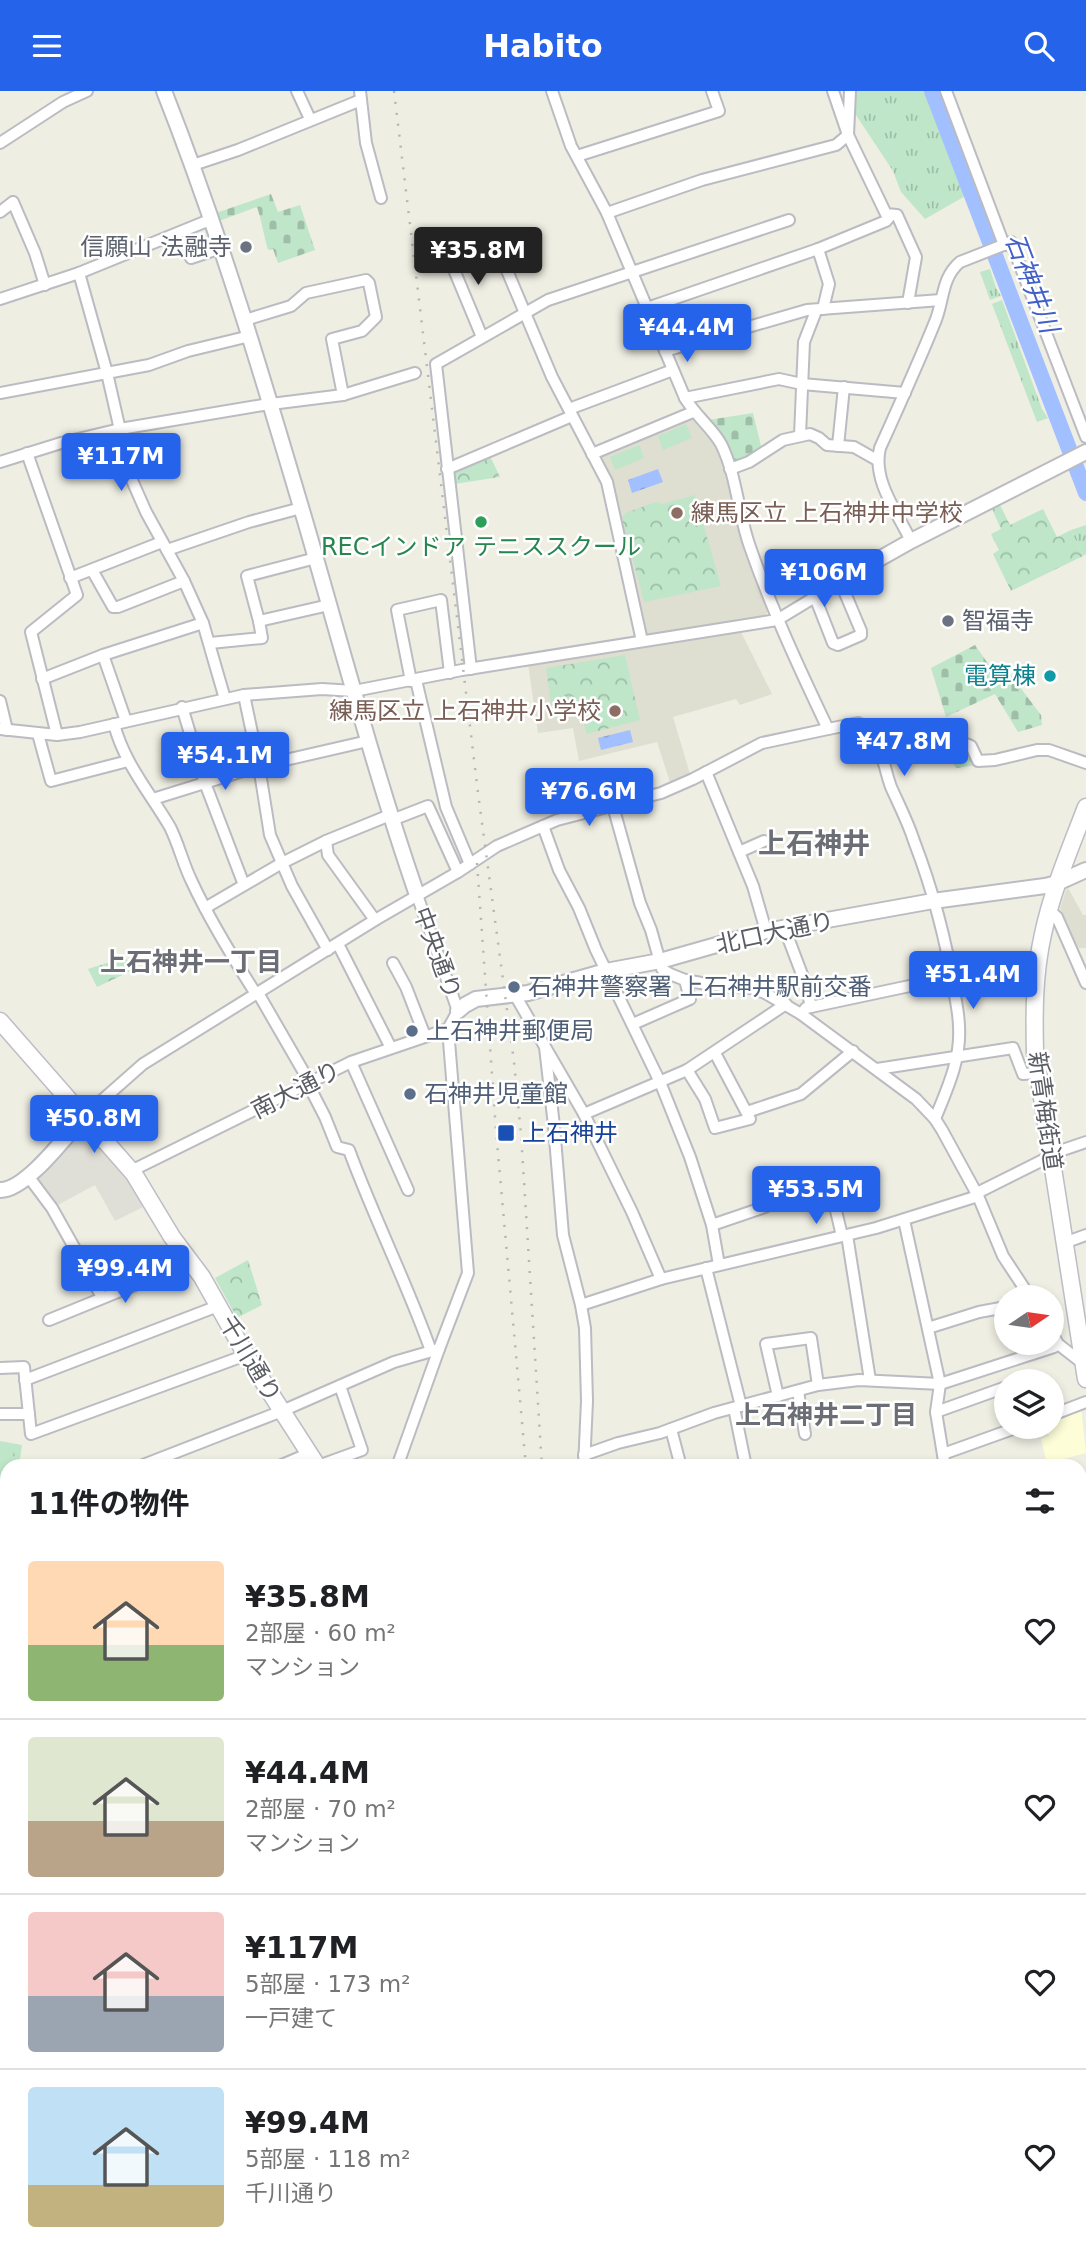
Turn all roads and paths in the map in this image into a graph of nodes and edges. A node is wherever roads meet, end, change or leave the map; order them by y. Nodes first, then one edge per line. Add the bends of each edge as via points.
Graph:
1 (87, 91) edge
2 (164, 91) edge
3 (298, 91) edge
4 (552, 91) edge
5 (714, 91) edge
6 (833, 91) edge
7 (850, 91) edge
8 (946, 91) edge
9 (360, 96) edge
10 (310, 119) junction
11 (848, 135) junction
12 (0, 143) edge
13 (577, 156) junction
14 (193, 165) junction
15 (381, 198) dead end
16 (0, 212) edge
17 (607, 213) junction
18 (891, 215) junction
19 (212, 219) junction
20 (789, 220) dead end
21 (1002, 246) junction
22 (221, 248) junction
23 (444, 248) dead end
24 (818, 249) junction
25 (523, 253) dead end
26 (191, 258) dead end
27 (633, 272) junction
28 (79, 273) junction
29 (45, 285) junction
30 (0, 299) edge
31 (941, 300) junction
32 (908, 303) junction
33 (647, 308) junction
34 (820, 310) junction
35 (526, 311) junction
36 (244, 320) junction
37 (250, 336) junction
38 (482, 337) junction
39 (665, 351) junction
40 (673, 370) junction
41 (107, 373) junction
42 (415, 373) dead end
43 (802, 384) junction
44 (844, 387) junction
45 (0, 393) edge
46 (905, 393) junction
47 (343, 395) junction
48 (685, 398) junction
49 (271, 404) junction
50 (570, 412) junction
51 (693, 412) junction
52 (120, 429) junction
53 (800, 435) junction
54 (1086, 437) edge
55 (838, 446) junction
56 (27, 453) junction
57 (592, 454) junction
58 (1079, 456) edge
59 (877, 460) junction
60 (0, 462) edge
61 (447, 469) junction
62 (730, 469) junction
63 (301, 508) junction
64 (911, 541) junction
65 (164, 546) junction
66 (316, 558) junction
67 (92, 570) junction
68 (856, 572) joint
69 (71, 578) junction
70 (184, 581) junction
71 (840, 581) junction
72 (815, 597) junction
73 (329, 605) junction
74 (777, 620) junction
75 (259, 621) junction
76 (203, 623) junction
77 (642, 641) junction
78 (210, 643) junction
79 (103, 655) junction
80 (471, 669) junction
81 (450, 673) junction
82 (43, 679) junction
83 (414, 680) junction
84 (354, 691) junction
85 (244, 695) junction
86 (225, 699) junction
87 (0, 701) edge
88 (182, 708) junction
89 (126, 721) junction
90 (114, 724) junction
91 (3, 729) edge
92 (828, 729) junction
93 (37, 734) junction
94 (57, 735) junction
95 (368, 741) junction
96 (879, 748) junction
97 (128, 761) junction
98 (1086, 763) edge
99 (259, 766) junction
100 (706, 772) junction
101 (205, 783) junction
102 (153, 799) junction
103 (612, 806) junction
104 (1086, 807) edge
105 (391, 818) junction
106 (543, 826) junction
107 (326, 841) junction
108 (764, 841) dead end
109 (739, 852) junction
110 (282, 863) junction
111 (470, 864) junction
112 (1086, 870) edge
113 (458, 872) junction
114 (1058, 883) junction
115 (244, 885) junction
116 (417, 895) junction
117 (933, 901) junction
118 (205, 908) junction
119 (1049, 910) junction
120 (375, 920) junction
121 (784, 927) junction
122 (766, 930) junction
123 (338, 944) junction
124 (328, 950) junction
125 (660, 961) junction
126 (393, 963) dead end
127 (950, 965) junction
128 (606, 971) junction
129 (685, 980) junction
130 (1086, 983) edge
131 (257, 993) junction
132 (514, 995) junction
133 (495, 997) joint
134 (786, 1005) junction
135 (458, 1011) junction
136 (806, 1011) junction
137 (0, 1021) edge
138 (633, 1024) junction
139 (448, 1029) junction
140 (425, 1036) junction
141 (545, 1047) junction
142 (391, 1048) junction
143 (853, 1051) junction
144 (715, 1053) junction
145 (958, 1057) junction
146 (351, 1062) junction
147 (877, 1069) junction
148 (687, 1070) junction
149 (1038, 1073) junction
150 (660, 1082) junction
151 (309, 1084) junction
152 (747, 1112) junction
153 (584, 1114) junction
154 (83, 1117) junction
155 (935, 1119) junction
156 (1086, 1142) edge
157 (1051, 1155) junction
158 (131, 1171) junction
159 (28, 1176) junction
160 (0, 1190) edge
161 (408, 1190) dead end
162 (977, 1195) junction
163 (904, 1220) junction
164 (712, 1225) junction
165 (844, 1235) junction
166 (1086, 1235) edge
167 (1064, 1243) junction
168 (191, 1262) junction
169 (719, 1265) junction
170 (706, 1268) junction
171 (661, 1279) junction
172 (1022, 1285) edge
173 (102, 1297) junction
174 (582, 1305) junction
175 (218, 1306) junction
176 (994, 1309) edge
177 (49, 1320) dead end
178 (928, 1328) junction
179 (1082, 1334) edge
180 (435, 1350) junction
181 (1064, 1350) edge
182 (246, 1355) junction
183 (1030, 1355) edge
184 (1002, 1364) junction
185 (0, 1368) edge
186 (1003, 1369) edge
187 (1085, 1370) edge
188 (25, 1380) junction
189 (870, 1380) junction
190 (940, 1384) junction
191 (818, 1385) junction
192 (340, 1386) junction
193 (798, 1391) junction
194 (994, 1391) edge
195 (778, 1396) junction
196 (1086, 1402) edge
197 (737, 1407) junction
198 (1064, 1410) edge
199 (282, 1411) junction
200 (936, 1412) junction
201 (0, 1413) edge
202 (29, 1414) junction
203 (671, 1429) junction
204 (805, 1434) dead end
205 (994, 1436) edge
206 (943, 1454) junction
207 (169, 1459) edge
208 (313, 1459) edge
209 (327, 1459) edge
210 (400, 1459) edge
211 (584, 1459) edge
212 (588, 1459) edge
213 (679, 1459) edge
214 (745, 1459) edge
215 (943, 1459) edge

1 - 12 street
2 - 14 street
3 - 10 street
4 - 13 street
5 - 13 street via 719,111
6 - 11 street
7 - 11 street
8 - 21 street
9 - 10 street
9 - 15 street via 366,143
10 - 14 street
11 - 17 street via 836,145 702,180
11 - 18 street via 886,214
13 - 17 street
14 - 19 street
16 - 29 street via 13,202
17 - 27 street
18 - 24 street
18 - 32 street via 897,215 916,257
19 - 22 street
19 - 28 street
20 - 27 street
21 - 31 street via 953,268
21 - 54 street via 1012,242
22 - 26 street
22 - 36 street
23 - 38 street
24 - 33 street
24 - 34 street via 828,284
25 - 35 street via 503,261
27 - 33 street
27 - 35 street
28 - 29 street
28 - 41 street
29 - 30 street
31 - 32 street
31 - 46 street
32 - 34 street
33 - 39 street
34 - 39 street
34 - 43 street via 804,342
35 - 38 street
35 - 50 street
36 - 37 street
36 - 47 street via 290,306 306,293 366,280 376,317 362,331 332,339
37 - 41 street
37 - 49 street
38 - 61 street via 435,367
39 - 40 street
40 - 48 street
40 - 50 street
41 - 45 street
41 - 52 street
42 - 47 street
43 - 44 street
43 - 48 street via 779,379
43 - 53 street
44 - 46 street
44 - 55 street
46 - 59 street
47 - 49 street
48 - 51 street
49 - 52 street
49 - 63 street
50 - 57 street
50 - 61 street
51 - 57 street
51 - 62 street via 720,442
52 - 56 street
52 - 65 street via 131,478
53 - 55 street via 810,434
53 - 62 street
55 - 59 street via 854,447
56 - 60 street
56 - 69 street
57 - 77 street via 607,482
58 - 64 street
59 - 64 street via 879,476
61 - 80 street
62 - 74 street via 748,543
63 - 65 street
63 - 66 street
64 - 68 street
65 - 67 street
65 - 70 street
66 - 73 street
66 - 75 street via 247,576
67 - 69 street
67 - 70 street via 113,607
68 - 71 street
69 - 82 street via 77,595 30,632
70 - 76 street
71 - 72 street
71 - 72 street via 861,635 833,643
72 - 74 street
73 - 75 street
73 - 84 street
74 - 77 street
74 - 92 street
75 - 78 street via 262,638
76 - 78 street
76 - 79 street
77 - 80 street
78 - 86 street
79 - 82 street
79 - 89 street
80 - 81 street
81 - 83 street
81 - 83 street via 441,600 397,610
82 - 94 street
83 - 84 street
83 - 111 street via 446,807
84 - 85 street
84 - 95 street
85 - 86 street
85 - 99 street
86 - 88 street
87 - 91 street
88 - 89 street
88 - 101 street
89 - 90 street
90 - 94 street
90 - 97 street
91 - 93 street
92 - 96 street via 861,723
92 - 100 street via 762,743
93 - 94 street
93 - 97 street via 51,781
95 - 99 street
95 - 105 street
96 - 98 street via 947,736 971,746 978,761 1049,750
96 - 117 street
97 - 102 street
99 - 101 street
99 - 110 street via 270,835
100 - 103 street via 661,793
100 - 109 street
101 - 102 street
101 - 115 street
102 - 118 street
103 - 106 street
103 - 125 street
104 - 114 main road, 新青梅街道
105 - 107 street
105 - 113 street via 428,806
105 - 116 street
106 - 111 street
106 - 128 street
107 - 110 street
107 - 120 street via 328,855
108 - 109 street
109 - 122 street
110 - 115 street
110 - 124 street
111 - 113 street
112 - 114 street, 北口大通り
113 - 116 street
114 - 117 street, 北口大通り
114 - 119 main road, 新青梅街道
115 - 118 street
116 - 120 street
116 - 135 street, 中央通り
117 - 121 street, 北口大通り
117 - 127 street
118 - 131 street
119 - 130 street via 1057,916
119 - 149 main road, 新青梅街道 via 1035,981
120 - 123 street
121 - 122 street, 北口大通り
121 - 136 street via 807,985
122 - 125 street, 北口大通り
123 - 124 street
123 - 142 street
124 - 131 street
125 - 128 street, 北口大通り
125 - 129 street via 666,972
126 - 140 street
127 - 136 street via 921,970 919,984
127 - 145 street via 959,1024
128 - 132 street, 北口大通り
128 - 138 street
129 - 134 street via 758,990
129 - 138 street via 690,999
131 - 151 street
131 - 154 street via 143,1064
132 - 133 street, 北口大通り
132 - 141 street
133 - 135 street, 中央通り via 476,999
134 - 136 street
134 - 144 street
135 - 139 street
136 - 143 street
137 - 154 main road, 千川通り
138 - 150 street
139 - 140 street, 南大通り
139 - 180 street via 468,1273
140 - 142 street, 南大通り
141 - 153 street
141 - 174 street via 563,1235
142 - 146 street, 南大通り
143 - 147 street
143 - 152 street via 801,1094
144 - 148 street
144 - 152 street
145 - 147 street
145 - 149 street via 1013,1048 1023,1074
145 - 155 street
146 - 151 street, 南大通り
146 - 161 street
147 - 155 street
148 - 150 street
148 - 152 street via 705,1099 715,1128 750,1119
149 - 157 main road, 新青梅街道
150 - 153 street
150 - 164 street via 691,1157
151 - 158 street, 南大通り
151 - 180 street via 337,1147 349,1150
153 - 171 street
154 - 158 main road, 千川通り
154 - 159 street
155 - 162 street
156 - 157 street
157 - 162 street
157 - 167 main road, 新青梅街道
158 - 168 main road, 千川通り
159 - 160 street via 10,1189
159 - 173 street via 52,1208
162 - 163 street
162 - 172 street via 1003,1256
163 - 165 street
163 - 178 street
164 - 165 street via 829,1181
164 - 169 street
165 - 169 street
165 - 189 street
166 - 167 street
167 - 179 main road, 新青梅街道
168 - 173 street
168 - 175 main road, 千川通り
169 - 170 street
170 - 171 street
170 - 197 street
171 - 174 street
173 - 177 street
174 - 211 street via 587,1376
175 - 182 main road, 千川通り
175 - 188 street
176 - 178 street
178 - 190 street
179 - 187 main road, 新青梅街道
180 - 192 street
180 - 210 street
181 - 187 street
182 - 199 main road, 千川通り
182 - 202 street via 36,1434 31,1434
183 - 184 street
184 - 186 street
184 - 190 street
185 - 188 street via 24,1367
188 - 202 street
189 - 190 street
189 - 191 street
190 - 200 street
191 - 193 street
191 - 195 street via 811,1338 766,1345
192 - 199 street
192 - 209 street via 362,1450
193 - 195 street
193 - 204 street
194 - 200 street
195 - 197 street
196 - 198 street
197 - 203 street
197 - 214 street
199 - 207 street
199 - 208 main road, 千川通り
200 - 206 street
201 - 202 street
203 - 212 street via 618,1443
203 - 213 street
205 - 206 street
206 - 215 street

